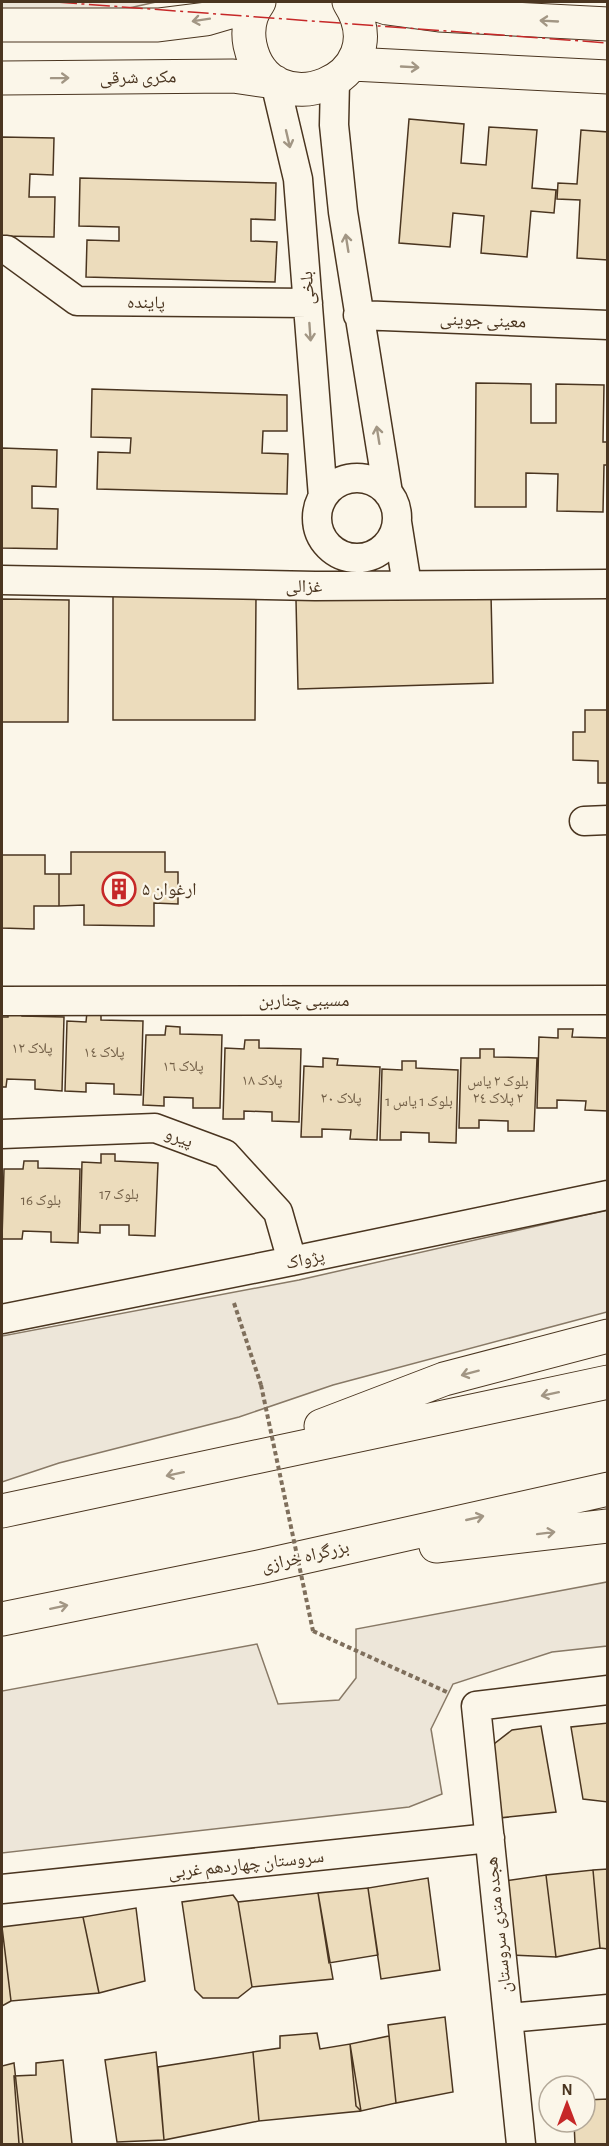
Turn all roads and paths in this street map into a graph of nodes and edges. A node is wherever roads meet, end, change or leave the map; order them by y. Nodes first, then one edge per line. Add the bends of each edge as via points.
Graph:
1 (349, 2) edge
2 (369, 2) edge
3 (258, 3) edge
4 (608, 24) edge
5 (2, 25) edge
6 (344, 72) junction
7 (608, 77) edge
8 (2, 78) edge
9 (275, 82) junction
10 (2, 250) edge
11 (308, 303) junction
12 (358, 315) junction
13 (608, 325) edge
14 (388, 493) junction
15 (323, 497) junction
16 (397, 522) junction
17 (327, 544) junction
18 (2, 580) edge
19 (608, 584) edge
20 (407, 585) junction
21 (333, 586) junction
22 (2, 1000) edge
23 (608, 1000) edge
24 (2, 1134) edge
25 (608, 1195) edge
26 (292, 1261) junction
27 (224, 1275) junction
28 (2, 1319) edge
29 (608, 1336) edge
30 (608, 1382) edge
31 (219, 1465) junction
32 (608, 1489) edge
33 (2, 1510) edge
34 (608, 1526) edge
35 (259, 1567) junction
36 (2, 1619) edge
37 (608, 1690) edge
38 (476, 1706) junction
39 (490, 1838) junction
40 (2, 1889) edge
41 (608, 2009) edge
42 (508, 2019) junction
43 (520, 2145) edge

1 - 6 main road via 360,33 358,49
4 -> 2 main road via 439,15
3 -> 5 main road via 206,19 158,25
3 - 9 main road via 249,29 252,56 261,71
6 -> 7 main road
6 - 9 main road, مکری شرقی via 321,88 305,90
12 -> 6 street via 334,125
8 -> 9 main road, مکری شرقی via 233,76
9 -> 11 street, بلخی via 298,179
10 - 11 street, پاینده via 76,301
11 -> 15 street, بلخی
12 - 13 street, معینی جوینی
14 -> 12 street
14 - 15 street via 373,482 354,478 342,481
14 - 16 street
15 - 17 street via 317,522
16 - 17 street via 386,546 375,554 349,558
16 - 20 street
17 - 21 street
18 - 21 street, غزالی
19 - 20 street, غزالی
20 - 21 street, غزالی
22 - 23 street, مسیبی چناربن
24 - 26 street, پیرو via 155,1128 225,1154 278,1212
25 - 26 street, پژواک
26 - 27 street, پژواک
27 - 28 street, پژواک
27 - 38 path, bridge via 261,1385 313,1631
29 -> 31 main road via 444,1379
30 -> 31 main road
31 -> 33 main road
35 -> 32 main road, بزرگراه خرازی
35 -> 34 main road
36 -> 35 main road, بزرگراه خرازی
37 - 38 street
38 - 39 street, هجده متری سروستان
39 - 40 street, سروستان چهاردهم غربی
39 - 42 street, هجده متری سروستان
41 - 42 street
42 - 43 street, هجده متری سروستان

